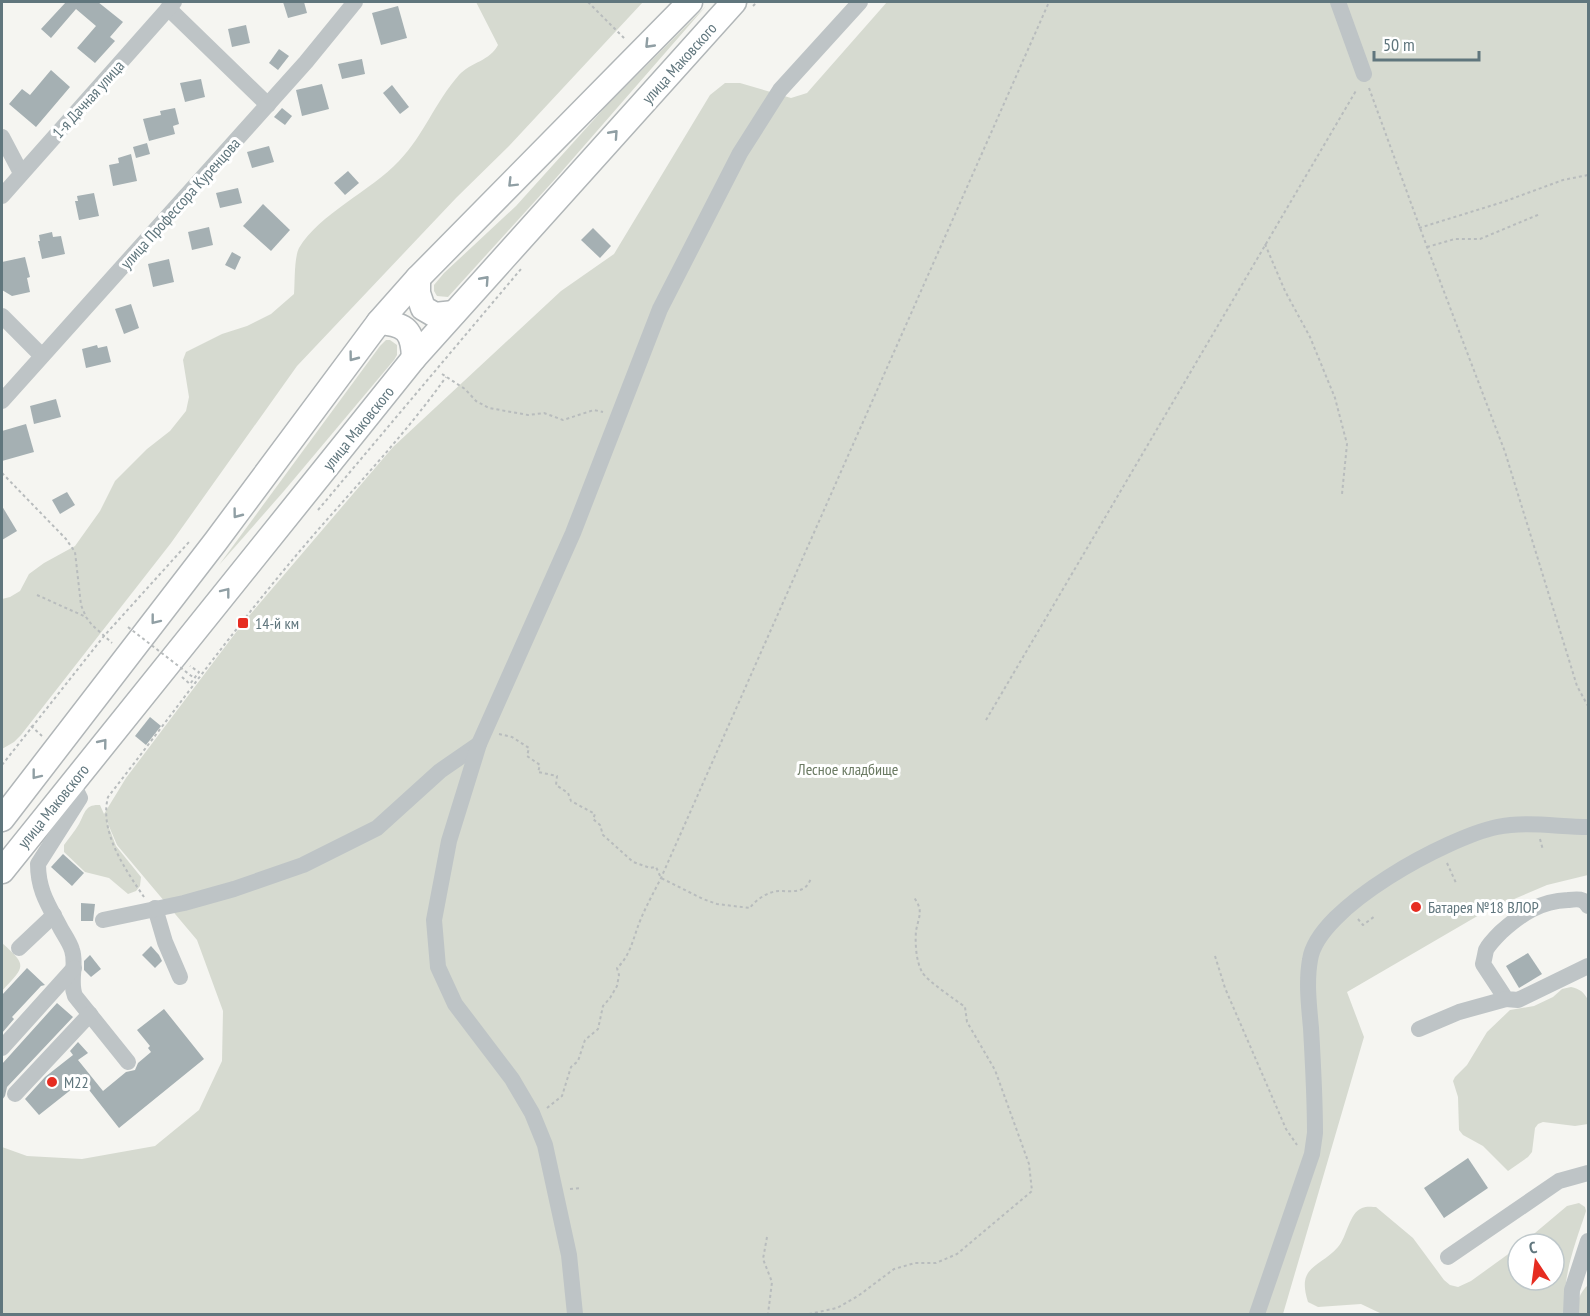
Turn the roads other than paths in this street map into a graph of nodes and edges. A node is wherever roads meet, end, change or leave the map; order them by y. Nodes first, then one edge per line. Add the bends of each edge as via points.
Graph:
1 (355, 2) edge
2 (690, 2) edge
3 (749, 2) edge
4 (860, 2) edge
5 (1338, 2) edge
6 (171, 5) edge
7 (1364, 75) road end
8 (268, 105) junction
9 (2, 137) edge
10 (21, 173) junction
11 (2, 196) edge
12 (418, 278) junction
13 (454, 313) junction
14 (2, 316) edge
15 (379, 322) junction
16 (41, 355) junction
17 (414, 358) junction
18 (2, 401) edge
19 (482, 737) junction
20 (72, 782) junction
21 (4, 812) edge
22 (1588, 827) edge
23 (2, 871) edge
24 (1588, 906) edge
25 (154, 909) junction
26 (54, 915) junction
27 (103, 920) dead end
28 (19, 948) dead end
29 (1588, 966) edge
30 (74, 968) junction
31 (180, 977) dead end
32 (1506, 999) junction
33 (90, 1014) junction
34 (1419, 1029) dead end
35 (2, 1048) edge
36 (128, 1062) dead end
37 (15, 1094) dead end
38 (1588, 1173) edge
39 (1587, 1253) edge
40 (1448, 1257) dead end
41 (575, 1314) edge
42 (1257, 1314) edge
43 (1571, 1314) edge

1 - 8 street, улица Профессора Куренцова
2 -> 12 highway, улица Маковского
13 -> 3 highway, улица Маковского
4 - 19 street via 780,90 740,153 660,309 573,532
5 - 7 street
6 - 8 street
6 - 10 street, 1-я Дачная улица
8 - 16 street, улица Профессора Куренцова
9 - 10 street
10 - 11 street, 1-я Дачная улица
12 - 13 highway via 423,308 435,315
12 - 15 highway, улица Маковского
13 - 17 highway, улица Маковского
14 - 16 street
15 - 17 highway via 406,329 414,340
15 -> 21 highway, улица Маковского via 216,541
16 - 18 street, улица Профессора Куренцова
20 -> 17 highway, улица Маковского
19 - 25 street via 377,828 303,865 244,886
19 - 41 street via 449,841 434,920 438,967 455,1004 512,1079 545,1145 569,1255
20 - 23 highway, улица Маковского
20 - 26 street via 80,798 38,864 41,892
22 - 42 street via 1500,826 1476,832 1395,872 1321,933 1310,958 1315,1133 1309,1162
24 - 32 street via 1581,899 1541,905 1522,914 1498,935 1487,948 1483,964
25 - 27 street
25 - 31 street
26 - 28 street
26 - 30 street via 72,948
29 - 32 street via 1518,1000
30 - 33 street via 73,990
30 - 35 street
32 - 34 street via 1459,1012
33 - 36 street
33 - 37 street
38 - 40 street via 1559,1180
39 - 43 street via 1572,1290

